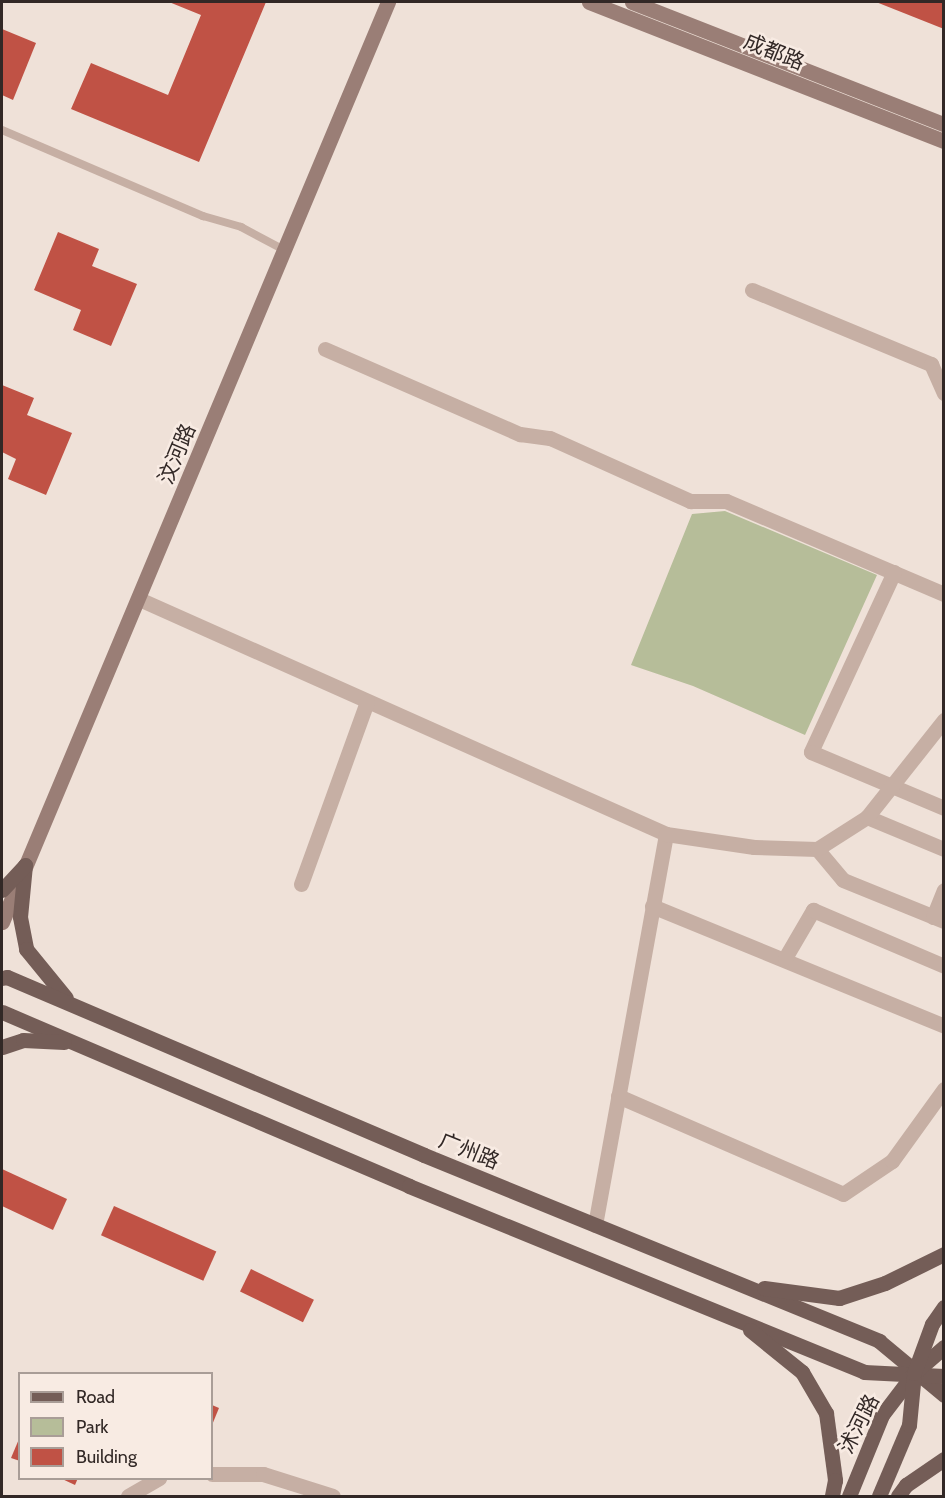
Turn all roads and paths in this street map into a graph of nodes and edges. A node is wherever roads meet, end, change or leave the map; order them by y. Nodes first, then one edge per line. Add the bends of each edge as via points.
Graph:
1 (388, 2) edge
2 (589, 2) edge
3 (632, 2) edge
4 (944, 124) edge
5 (2, 130) edge
6 (944, 141) edge
7 (284, 250) junction
8 (752, 290) dead end
9 (325, 348) dead end
10 (944, 393) edge
11 (894, 572) junction
12 (944, 594) edge
13 (140, 599) junction
14 (367, 702) junction
15 (944, 720) edge
16 (891, 786) junction
17 (944, 808) edge
18 (867, 817) junction
19 (666, 834) junction
20 (817, 849) junction
21 (944, 849) edge
22 (25, 865) junction
23 (300, 884) dead end
24 (2, 890) edge
25 (944, 891) edge
26 (652, 906) junction
27 (938, 919) edge
28 (2, 922) edge
29 (785, 958) junction
30 (944, 966) edge
31 (2, 978) edge
32 (72, 1005) junction
33 (2, 1012) edge
34 (944, 1026) edge
35 (72, 1042) junction
36 (2, 1047) edge
37 (944, 1089) edge
38 (618, 1096) junction
39 (596, 1225) junction
40 (944, 1254) edge
41 (744, 1285) junction
42 (944, 1307) edge
43 (736, 1319) junction
44 (944, 1347) edge
45 (914, 1373) junction
46 (944, 1376) edge
47 (944, 1395) edge
48 (944, 1459) edge
49 (213, 1474) edge
50 (157, 1480) edge
51 (128, 1497) edge
52 (333, 1497) edge
53 (832, 1497) edge
54 (849, 1497) edge
55 (879, 1497) edge
56 (898, 1497) edge

1 - 7 street, 汶河路
2 - 6 street, 成都路
3 - 4 street, 成都路
5 - 7 lane via 203,216 241,227
7 - 13 street, 汶河路
8 - 10 street via 931,364
9 - 11 street via 520,434 550,438 690,501 726,501
11 - 12 street
11 - 16 street via 811,752
13 - 14 street
13 - 22 street, 汶河路
14 - 19 street
14 - 23 street
15 - 16 street
16 - 17 street
16 - 18 street
18 - 20 street
18 - 21 street
19 - 20 street via 754,847
19 - 26 street
20 - 27 street via 843,880
22 - 24 main road
22 - 28 street, 汶河路
22 - 32 main road via 20,917 26,949 43,975
25 - 27 street
26 - 29 street
26 - 38 street
29 - 30 street via 813,910
29 - 34 street
31 - 32 main road, 广州路
32 - 39 main road, 广州路
33 - 35 main road
35 - 36 main road via 23,1040
35 - 43 main road via 409,1186
37 - 38 street via 892,1161 843,1194
38 - 39 street
39 - 41 main road, 广州路
40 - 41 main road via 885,1283 839,1298
41 - 45 main road, 广州路 via 879,1341
42 - 45 main road, 沭河路 via 932,1324
43 - 45 main road via 864,1372
43 - 53 main road via 802,1372 826,1413 835,1480
44 - 45 main road, 沭河路
45 - 46 main road
45 - 47 main road, 广州路
45 - 54 main road, 沭河路 via 882,1415
45 - 55 main road, 沭河路 via 909,1425
48 - 56 main road via 906,1485
49 - 52 street via 263,1474
50 - 51 street

